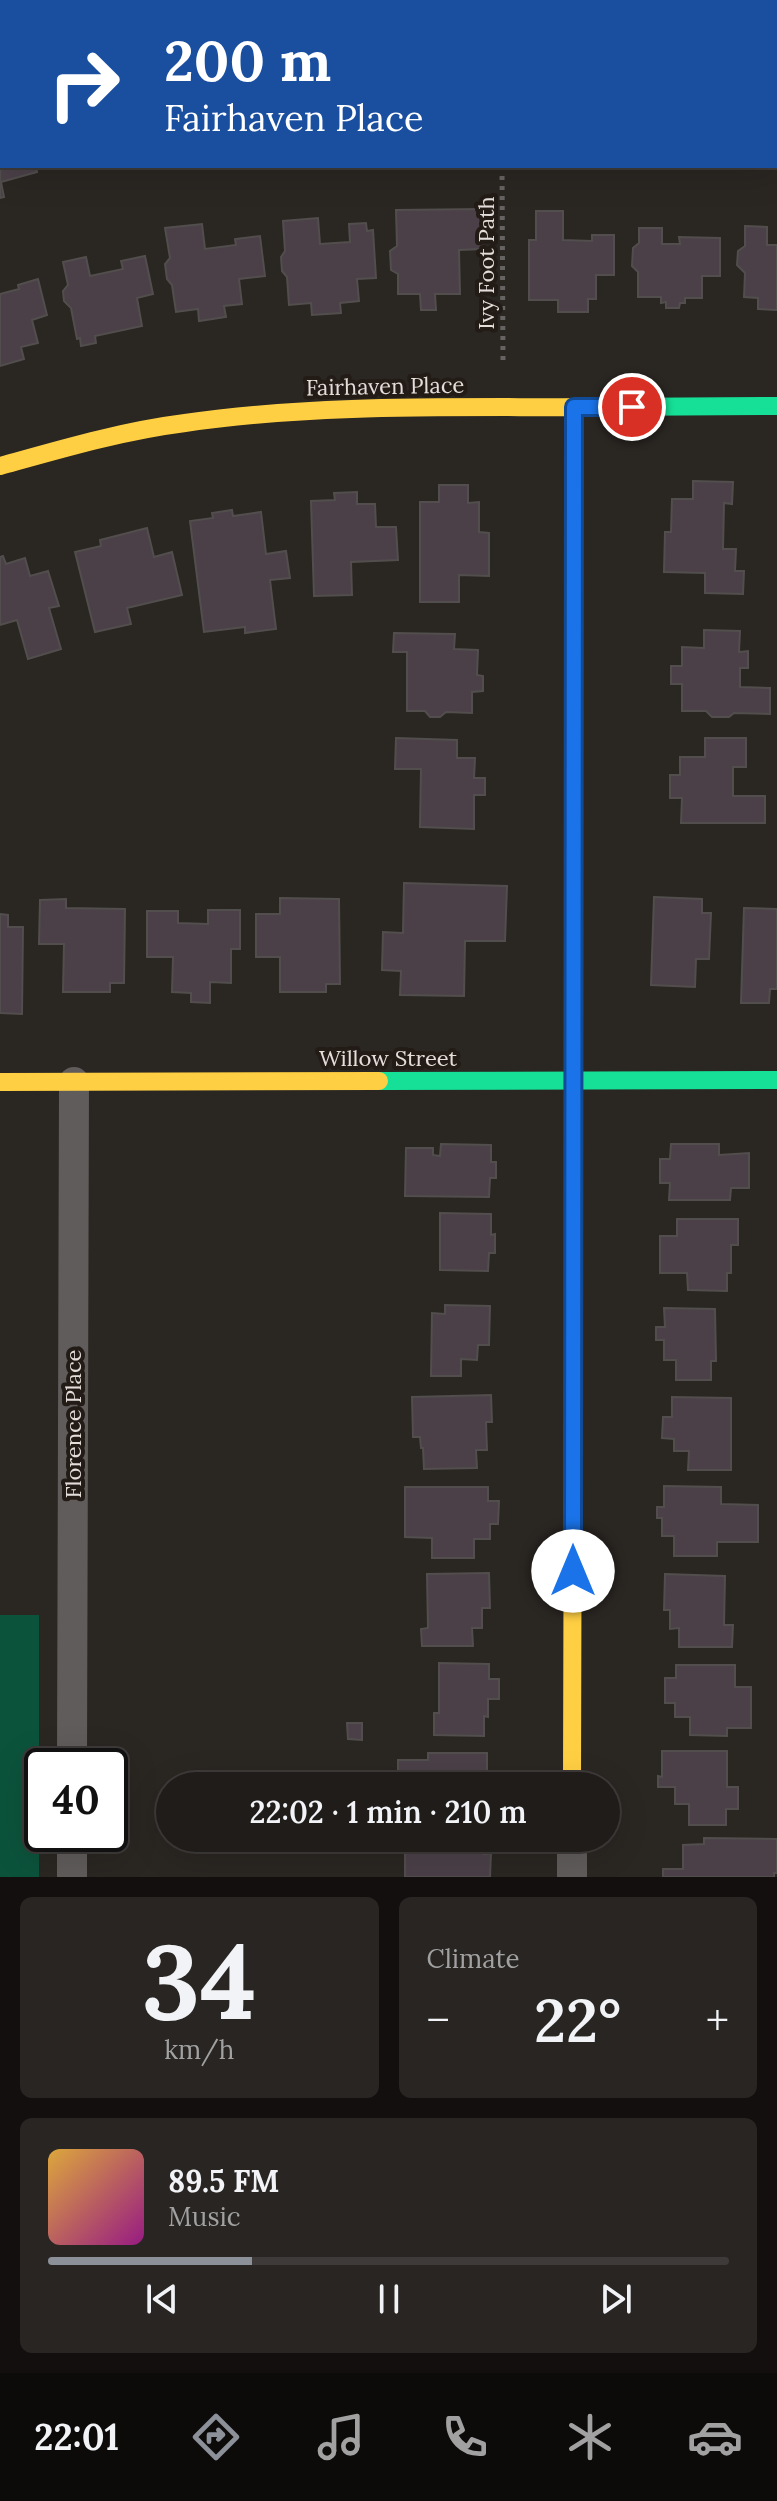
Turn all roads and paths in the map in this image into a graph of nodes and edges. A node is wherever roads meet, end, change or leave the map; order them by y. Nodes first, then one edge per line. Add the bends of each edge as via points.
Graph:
1 (502, 168) edge
2 (503, 360) dead end
3 (777, 406) edge
4 (574, 407) junction
5 (0, 466) edge
6 (777, 1080) edge
7 (0, 1082) edge
8 (74, 1082) junction
9 (573, 1082) junction
10 (72, 1748) edge
11 (572, 1772) edge
12 (72, 1852) edge
13 (572, 1852) edge
14 (72, 1877) edge
15 (572, 1877) edge

1 - 2 path, Ivy Foot Path
3 - 4 street, Fairhaven Place
4 - 5 street, Fairhaven Place via 268,413 182,423
4 - 9 street
6 - 9 street, Willow Street
7 - 8 street, Willow Street
8 - 9 street, Willow Street
8 - 10 street, Florence Place
9 - 11 street
12 - 14 street
13 - 15 street

